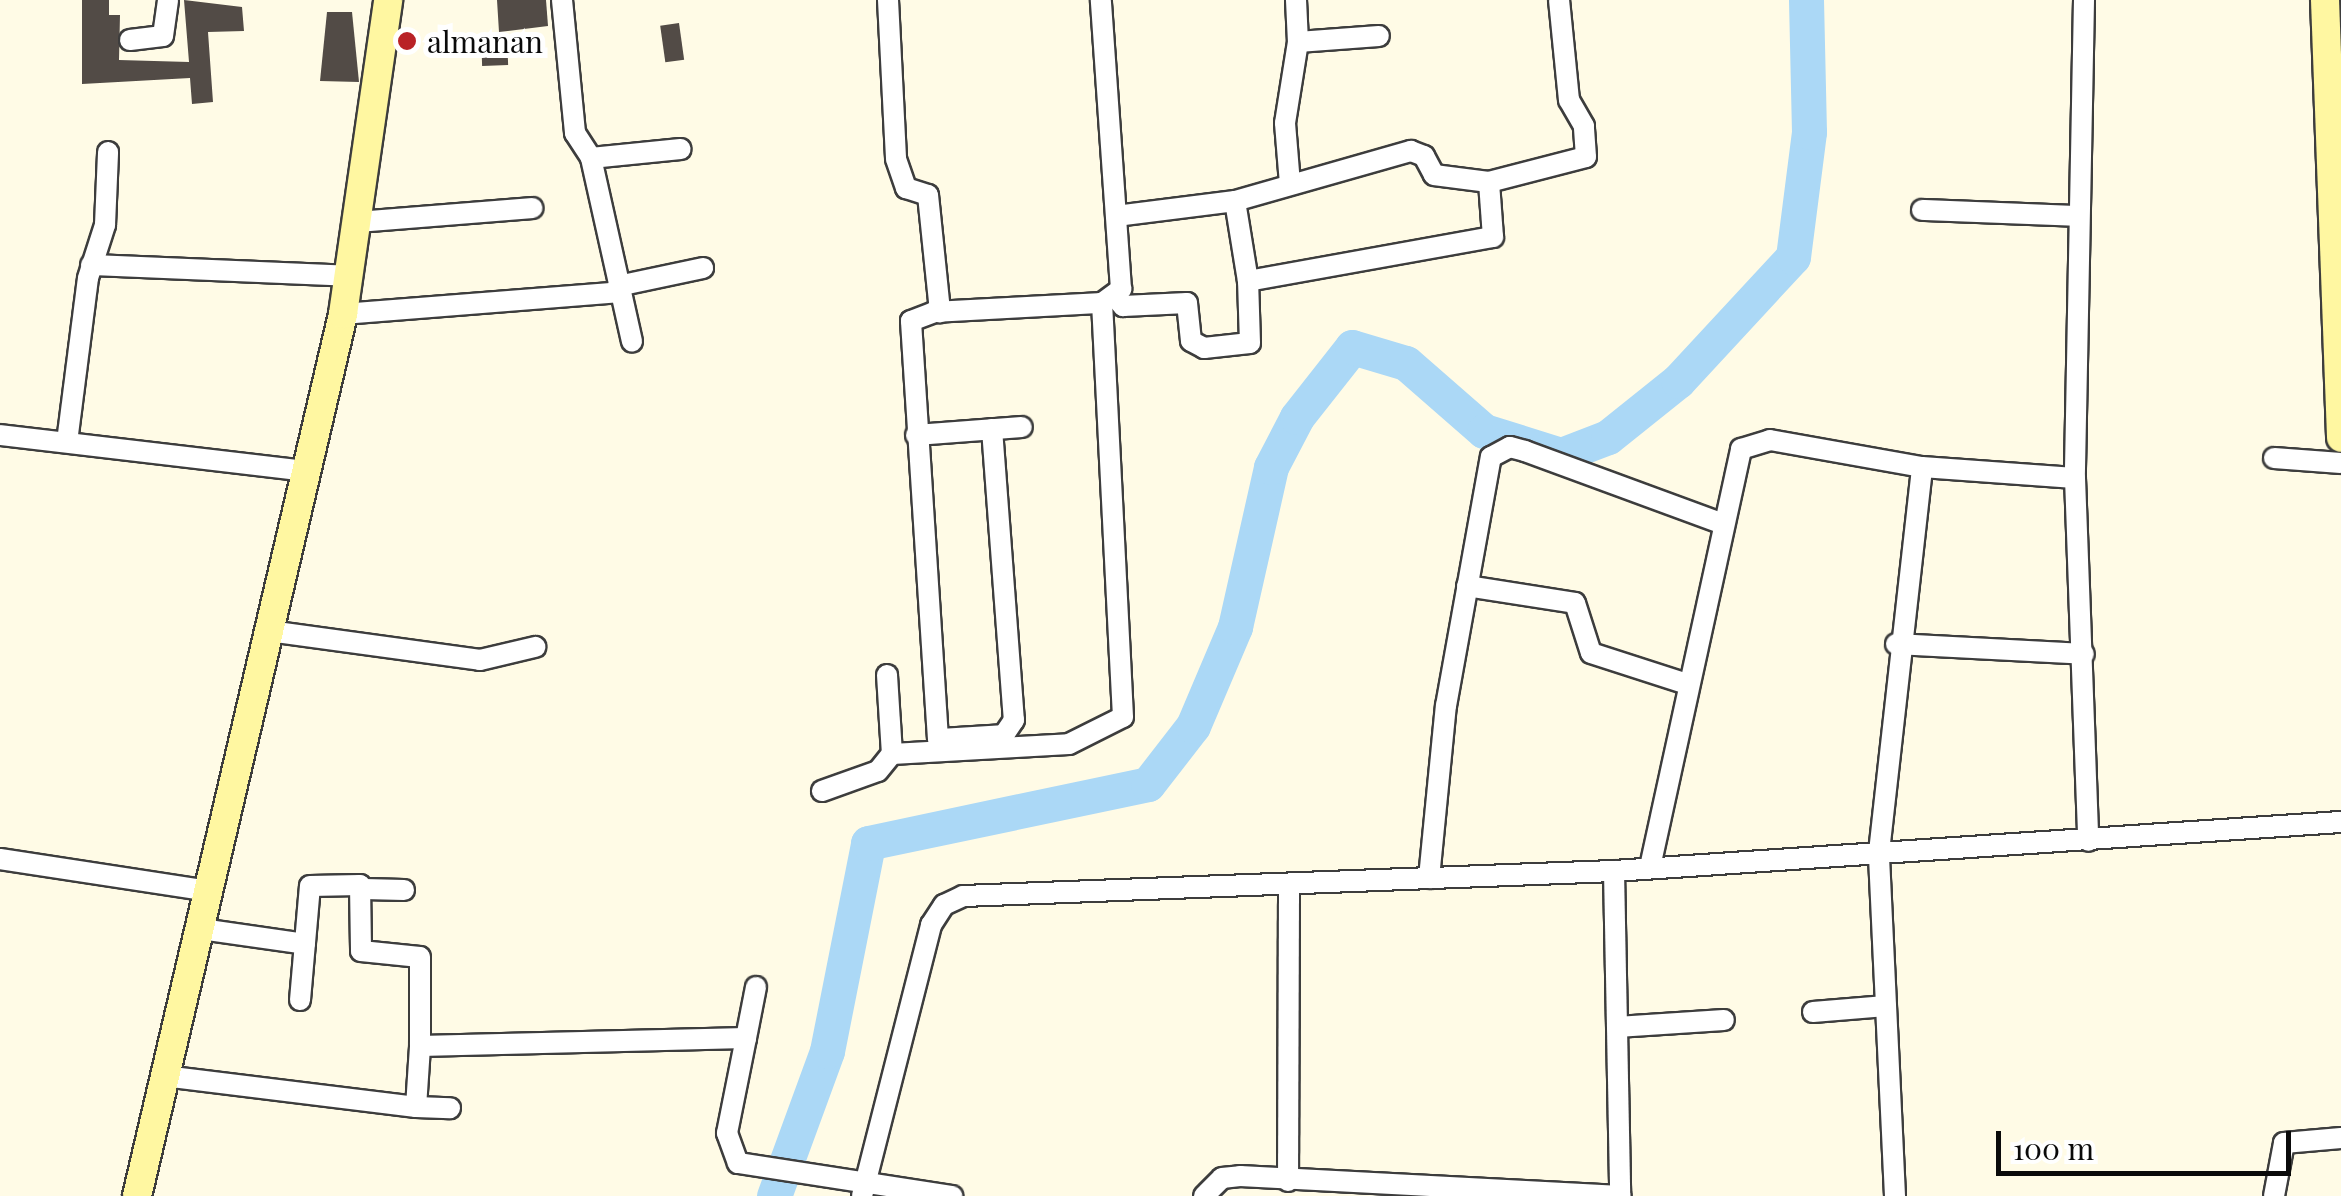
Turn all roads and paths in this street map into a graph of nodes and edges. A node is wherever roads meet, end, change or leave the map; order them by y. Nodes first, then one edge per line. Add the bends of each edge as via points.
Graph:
1 (168, 0) edge
2 (388, 0) edge
3 (562, 0) edge
4 (888, 0) edge
5 (1101, 0) edge
6 (1296, 0) edge
7 (1559, 0) edge
8 (2084, 0) edge
9 (2325, 0) edge
10 (1378, 36) dead end
11 (130, 40) dead end
12 (1298, 42) junction
13 (681, 149) dead end
14 (108, 152) dead end
15 (591, 158) junction
16 (1489, 182) junction
17 (1290, 184) junction
18 (1235, 201) junction
19 (532, 208) dead end
20 (1922, 210) dead end
21 (1116, 216) junction
22 (2078, 216) junction
23 (358, 222) junction
24 (91, 265) junction
25 (704, 268) dead end
26 (350, 276) junction
27 (1248, 281) junction
28 (619, 289) junction
29 (1109, 300) junction
30 (940, 312) junction
31 (343, 314) junction
32 (632, 341) dead end
33 (1022, 427) dead end
34 (992, 430) junction
35 (0, 435) edge
36 (916, 435) junction
37 (2341, 438) edge
38 (67, 442) junction
39 (2274, 458) dead end
40 (2341, 463) edge
41 (1922, 467) junction
42 (306, 470) junction
43 (2075, 478) junction
44 (1721, 522) junction
45 (1467, 586) junction
46 (269, 631) junction
47 (1896, 644) junction
48 (534, 648) dead end
49 (2084, 654) junction
50 (888, 674) dead end
51 (1687, 684) junction
52 (938, 745) junction
53 (892, 754) junction
54 (822, 791) dead end
55 (2341, 822) edge
56 (2088, 841) junction
57 (1879, 852) junction
58 (0, 859) edge
59 (1650, 867) junction
60 (1614, 871) junction
61 (1429, 878) junction
62 (1289, 884) junction
63 (364, 889) junction
64 (209, 890) junction
65 (404, 890) dead end
66 (201, 929) junction
67 (305, 944) junction
68 (756, 986) dead end
69 (300, 1000) dead end
70 (1886, 1006) junction
71 (1813, 1012) dead end
72 (1724, 1020) dead end
73 (1617, 1027) junction
74 (746, 1038) junction
75 (420, 1046) junction
76 (164, 1076) junction
77 (416, 1107) junction
78 (450, 1108) dead end
79 (2341, 1138) edge
80 (1288, 1182) junction
81 (864, 1189) edge
82 (1620, 1195) edge
83 (136, 1196) edge
84 (952, 1196) edge
85 (1204, 1196) edge
86 (1895, 1196) edge
87 (2274, 1196) edge

1 - 11 street via 163,36
2 - 23 street
3 - 15 street via 575,134
4 - 30 street via 896,160 906,188 928,195
5 - 21 street
6 - 12 street
7 - 16 street via 1570,100 1590,148 1586,157
8 - 22 street
9 - 37 street
10 - 12 street
12 - 17 street via 1285,123
13 - 15 street
14 - 24 street via 105,225
15 - 28 street
16 - 17 street via 1434,175 1424,156 1411,151
16 - 27 street via 1493,237
17 - 18 street
18 - 21 street
18 - 27 street
19 - 23 street
20 - 22 street
21 - 29 street
22 - 43 street
23 - 26 street
24 - 26 street
24 - 38 street
25 - 28 street
26 - 31 street
27 - 29 street via 1250,343 1227,347 1192,341 1187,303 1122,306
28 - 31 street
28 - 32 street
29 - 30 street
29 - 52 street via 1124,717 1068,744
30 - 36 street via 918,316 909,331
31 - 42 street
33 - 34 street
34 - 36 street
34 - 52 street via 1014,720 1004,735
35 - 38 street
36 - 52 street
38 - 42 street
39 - 40 street
41 - 43 street
41 - 44 street via 1754,441 1733,466
41 - 47 street
42 - 46 street
43 - 49 street
44 - 45 street via 1510,447 1492,457 1485,474
44 - 51 street
45 - 51 street via 1574,604 1591,654
45 - 61 street
46 - 48 street via 480,660
46 - 64 street
47 - 49 street
47 - 57 street
49 - 56 street
50 - 53 street
51 - 59 street
52 - 53 street
53 - 54 street via 878,771
55 - 56 street
56 - 57 street
57 - 59 street
57 - 70 street
58 - 64 street
59 - 60 street
60 - 61 street
60 - 73 street
61 - 62 street
62 - 80 street
62 - 81 street via 985,892 944,905 932,925
63 - 65 street
63 - 67 street via 314,880
63 - 75 street via 361,951 420,958
64 - 66 street
66 - 67 street
66 - 76 street
67 - 69 street
68 - 74 street
70 - 71 street
70 - 86 street
72 - 73 street
73 - 82 street
74 - 75 street
74 - 81 street via 729,1154
75 - 77 street
76 - 77 street
76 - 83 street
77 - 78 street
79 - 87 street via 2284,1142 2276,1154
80 - 82 street
80 - 85 street via 1222,1178
81 - 84 street

